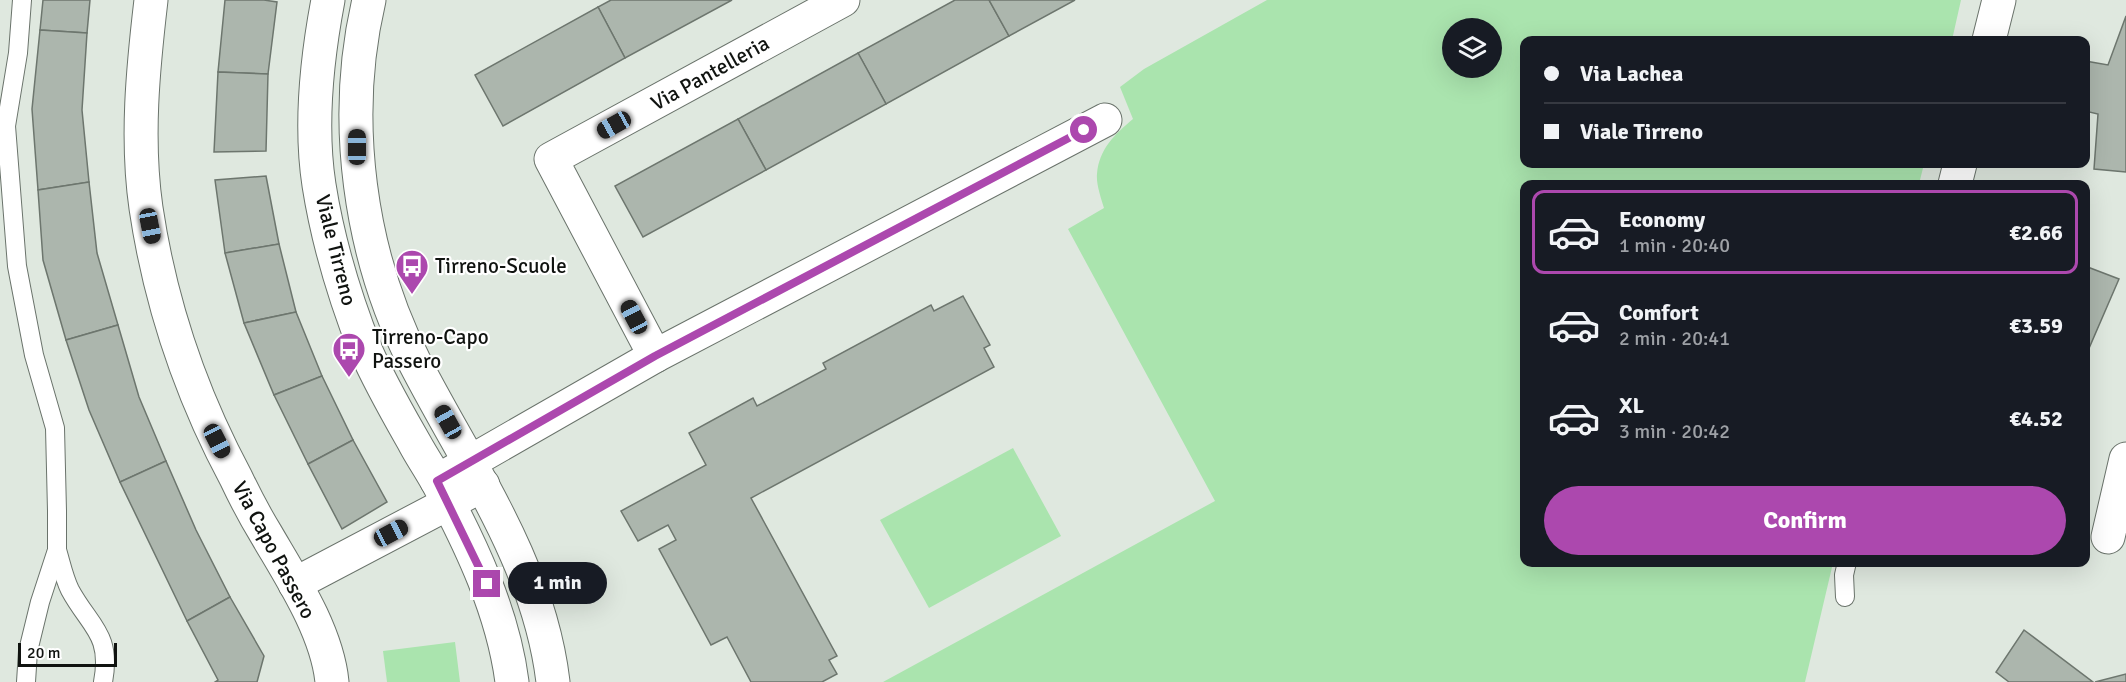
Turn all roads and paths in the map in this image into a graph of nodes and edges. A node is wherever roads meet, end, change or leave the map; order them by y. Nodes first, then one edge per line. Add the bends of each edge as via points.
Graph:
1 (22, 0) edge
2 (151, 0) edge
3 (328, 0) edge
4 (369, 0) edge
5 (843, 0) edge
6 (1999, 0) edge
7 (1990, 36) edge
8 (1105, 120) dead end
9 (655, 356) junction
10 (2126, 459) edge
11 (477, 473) junction
12 (443, 492) junction
13 (2106, 536) edge
14 (57, 550) junction
15 (1846, 567) edge
16 (295, 584) junction
17 (1845, 597) dead end
18 (26, 682) edge
19 (103, 682) edge
20 (332, 682) edge
21 (512, 682) edge
22 (553, 682) edge

1 - 14 lane via 6,126 17,266 34,355 55,428
2 - 16 street, Via Capo Passero via 142,153 146,207 171,322 208,424
3 - 12 street, Viale Tirreno via 316,109 319,184 339,275 367,353
4 - 11 street, Viale Tirreno via 359,56 357,147 370,238 381,279 414,362
5 - 9 street, Via Pantelleria via 551,159
6 - 7 street
8 - 9 street
9 - 11 street
10 - 13 street
11 - 12 street
11 - 22 street, Viale Tirreno via 519,558 541,622
12 - 16 street
12 - 21 street, Viale Tirreno via 487,584
14 - 18 lane via 28,651
14 - 19 lane via 69,588 104,644
15 - 17 lane
16 - 20 street, Via Capo Passero via 324,646

